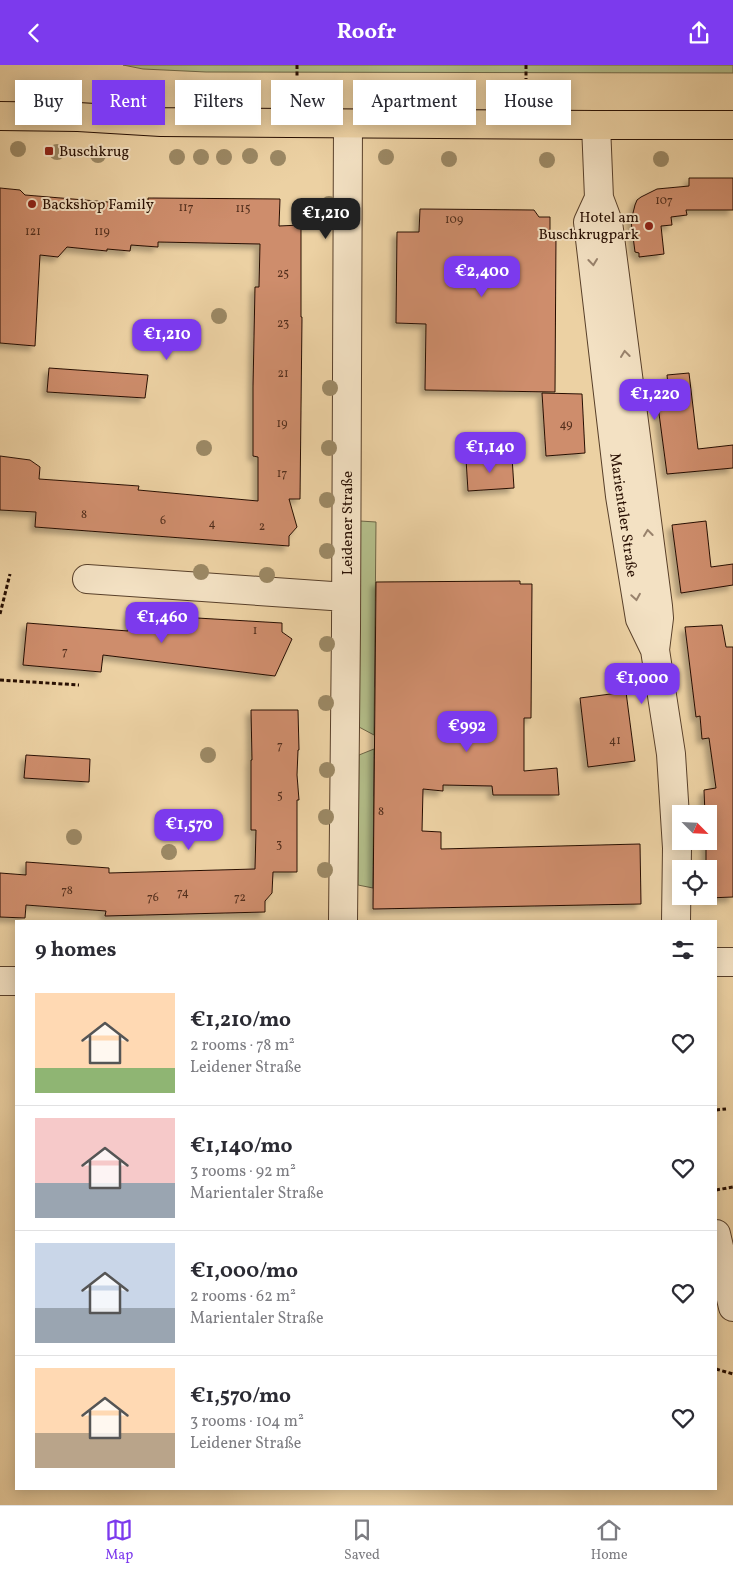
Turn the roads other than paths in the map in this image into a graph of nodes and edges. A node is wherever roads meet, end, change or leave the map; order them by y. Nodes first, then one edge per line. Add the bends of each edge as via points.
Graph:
1 (0, 101) edge
2 (15, 104) edge
3 (0, 116) edge
4 (15, 116) edge
5 (82, 117) edge
6 (348, 124) junction
7 (596, 125) junction
8 (733, 125) edge
9 (87, 579) dead end
10 (346, 597) junction
11 (343, 920) edge
12 (676, 920) edge
13 (717, 962) edge
14 (733, 962) edge
15 (0, 981) edge
16 (15, 981) edge
17 (733, 1226) edge
18 (717, 1228) edge
19 (717, 1238) edge
20 (733, 1307) edge

1 - 2 main road
3 - 4 main road
5 - 6 main road via 161,122
6 - 7 main road
6 - 10 street, Leidener Straße
7 - 8 main road
7 - 12 street, Marientaler Straße via 599,198 588,222 617,476 640,619 655,651 670,754 677,848
9 - 10 street
10 - 11 street, Leidener Straße
13 - 14 street
15 - 16 street
17 - 18 street
19 - 20 street

